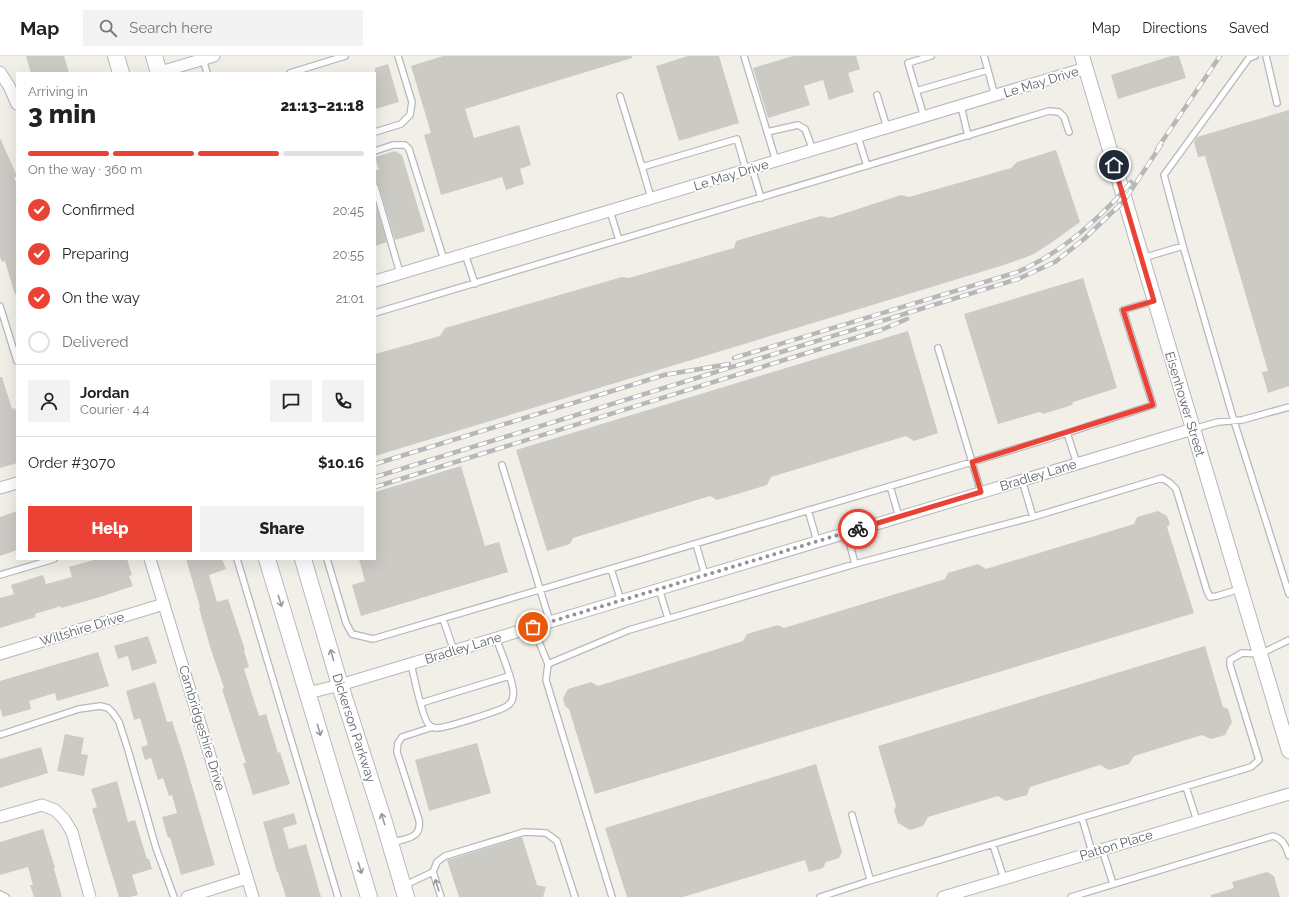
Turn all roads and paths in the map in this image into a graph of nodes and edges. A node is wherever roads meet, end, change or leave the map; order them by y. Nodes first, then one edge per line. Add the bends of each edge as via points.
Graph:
1 (116, 56) edge
2 (154, 56) edge
3 (345, 56) edge
4 (398, 56) edge
5 (744, 56) edge
6 (907, 56) edge
7 (931, 56) edge
8 (984, 56) edge
9 (1255, 56) edge
10 (1266, 56) edge
11 (208, 58) edge
12 (1084, 62) edge
13 (908, 63) junction
14 (988, 70) junction
15 (0, 72) edge
16 (121, 72) edge
17 (158, 72) edge
18 (161, 72) edge
19 (207, 72) edge
20 (293, 72) edge
21 (916, 90) junction
22 (877, 95) dead end
23 (620, 96) dead end
24 (995, 96) junction
25 (16, 102) edge
26 (1277, 103) dead end
27 (960, 106) junction
28 (924, 117) junction
29 (887, 128) junction
30 (376, 132) edge
31 (767, 132) junction
32 (1069, 132) dead end
33 (968, 136) junction
34 (858, 137) junction
35 (813, 150) junction
36 (376, 151) edge
37 (776, 161) junction
38 (867, 166) junction
39 (642, 167) junction
40 (749, 169) junction
41 (376, 190) edge
42 (651, 198) junction
43 (761, 198) junction
44 (610, 211) junction
45 (619, 240) junction
46 (1183, 246) junction
47 (465, 254) junction
48 (1142, 258) junction
49 (444, 260) junction
50 (400, 273) junction
51 (376, 281) edge
52 (474, 284) junction
53 (1154, 301) junction
54 (0, 306) edge
55 (376, 313) edge
56 (938, 348) dead end
57 (16, 358) edge
58 (1289, 407) edge
59 (1234, 421) junction
60 (1193, 429) junction
61 (1067, 433) junction
62 (972, 462) junction
63 (1077, 464) junction
64 (502, 465) dead end
65 (1022, 480) junction
66 (16, 483) edge
67 (890, 486) junction
68 (0, 488) edge
69 (981, 492) junction
70 (808, 510) junction
71 (899, 517) junction
72 (1033, 517) junction
73 (847, 532) junction
74 (817, 541) junction
75 (696, 544) junction
76 (51, 560) edge
77 (150, 560) edge
78 (237, 560) edge
79 (267, 560) edge
80 (303, 560) edge
81 (327, 560) edge
82 (855, 564) junction
83 (611, 569) junction
84 (0, 575) edge
85 (705, 575) junction
86 (659, 589) junction
87 (1240, 589) junction
88 (540, 590) junction
89 (1289, 594) edge
90 (621, 600) junction
91 (164, 604) junction
92 (668, 618) junction
93 (443, 619) junction
94 (550, 622) junction
95 (533, 627) junction
96 (496, 638) junction
97 (1289, 640) edge
98 (454, 651) junction
99 (0, 654) edge
100 (1260, 654) junction
101 (411, 664) junction
102 (548, 664) junction
103 (509, 676) junction
104 (340, 685) junction
105 (308, 693) junction
106 (421, 703) junction
107 (433, 727) junction
108 (0, 735) edge
109 (1289, 751) edge
110 (1186, 787) junction
111 (1289, 794) edge
112 (852, 815) dead end
113 (0, 817) edge
114 (1082, 818) junction
115 (1197, 821) junction
116 (390, 843) junction
117 (993, 845) junction
118 (1097, 851) junction
119 (1289, 856) edge
120 (433, 872) junction
121 (247, 878) junction
122 (1004, 879) junction
123 (869, 882) junction
124 (1113, 884) junction
125 (404, 891) edge
126 (0, 894) edge
127 (954, 895) edge
128 (6, 897) edge
129 (90, 897) edge
130 (174, 897) edge
131 (187, 897) edge
132 (253, 897) edge
133 (338, 897) edge
134 (369, 897) edge
135 (441, 897) edge
136 (574, 897) edge
137 (612, 897) edge
138 (820, 897) edge
139 (942, 897) edge
140 (1071, 897) edge

1 - 16 main road
2 - 17 main road
3 - 20 lane
4 - 30 lane via 412,102 410,116 401,124
5 - 31 lane
6 - 13 lane
7 - 13 lane
8 - 14 lane
9 - 46 lane via 1250,58 1164,175
10 - 26 lane
11 - 18 street
11 - 19 lane
12 - 24 street, Le May Drive
12 - 48 street, Eisenhower Street
13 - 21 lane
14 - 21 lane
14 - 24 lane
15 - 25 street
21 - 28 lane
22 - 29 lane
23 - 39 lane
24 - 27 street, Le May Drive
27 - 28 street, Le May Drive
27 - 33 lane
28 - 29 street, Le May Drive
29 - 34 street, Le May Drive
31 - 35 lane via 798,125 805,129
31 - 37 lane
32 - 33 lane via 1064,117 1059,112 1050,111
33 - 38 lane
34 - 35 street, Le May Drive
34 - 38 lane
35 - 37 street, Le May Drive
36 - 49 lane via 399,145 405,145 409,149
37 - 40 street, Le May Drive
38 - 43 lane
39 - 40 lane via 737,139
39 - 42 lane
40 - 42 street, Le May Drive
40 - 43 lane
41 - 50 lane
42 - 44 street, Le May Drive
43 - 45 lane
44 - 45 lane
44 - 47 street, Le May Drive
45 - 52 lane
46 - 48 lane
46 - 59 lane
47 - 49 street, Le May Drive
47 - 52 lane
48 - 53 street, Eisenhower Street
49 - 50 street, Le May Drive
50 - 51 street, Le May Drive
52 - 55 lane
53 - 60 street, Eisenhower Street
53 - 61 lane via 1123,310 1153,405
54 - 57 lane
56 - 62 lane
58 - 59 lane
59 - 60 lane via 1218,422
59 - 89 lane
60 - 63 street, Bradley Lane
60 - 87 street, Eisenhower Street
61 - 62 lane
61 - 63 lane
62 - 67 lane
62 - 69 lane
63 - 65 street, Bradley Lane
64 - 88 lane
65 - 69 street, Bradley Lane
65 - 72 lane
66 - 68 street
67 - 70 lane
67 - 71 lane
69 - 71 street, Bradley Lane
70 - 74 lane
70 - 75 lane
71 - 73 street, Bradley Lane
72 - 82 lane
72 - 87 lane via 1162,478 1176,489 1210,597
73 - 74 street, Bradley Lane
73 - 82 lane
74 - 85 street, Bradley Lane
75 - 83 lane
75 - 85 lane
76 - 84 lane
77 - 91 street, Cambridgeshire Drive
78 - 133 lane
79 -> 105 main road
104 -> 80 main road, Dickerson Parkway
81 - 93 lane via 346,623 352,634 373,639
82 - 92 lane
83 - 88 lane
83 - 90 lane
85 - 86 street, Bradley Lane
86 - 90 street, Bradley Lane
86 - 92 lane
87 - 100 street, Eisenhower Street
88 - 93 lane
88 - 94 lane
90 - 94 street, Bradley Lane
91 - 99 street, Wiltshire Drive
91 - 121 street, Cambridgeshire Drive
92 - 102 lane via 629,630
93 - 98 lane
94 - 95 street, Bradley Lane
95 - 96 street, Bradley Lane
95 - 102 lane
96 - 98 street, Bradley Lane
96 - 103 lane
97 - 100 lane
98 - 101 street, Bradley Lane
100 - 109 street, Eisenhower Street
100 - 110 lane via 1242,653 1230,660 1258,760 1244,770
101 - 104 street, Bradley Lane
101 - 106 lane
102 - 137 lane via 546,680
103 - 106 lane
103 - 107 lane via 514,696 506,706 442,727
104 - 105 street, Bradley Lane
116 -> 104 main road, Dickerson Parkway
105 -> 134 main road
106 - 107 lane via 428,724
107 - 116 lane via 402,737 398,743 397,752 419,830 413,836
108 - 130 lane via 79,709 100,706 108,708 119,722 156,848
110 - 114 lane
110 - 115 lane
111 - 115 street, Patton Place
112 - 123 lane via 870,877
113 - 129 street via 42,805 55,810 72,832
114 - 117 lane
114 - 118 lane
115 - 118 street, Patton Place
116 - 125 main road, Dickerson Parkway
117 - 122 lane
117 - 123 lane
118 - 122 street, Patton Place
118 - 124 lane
119 - 124 lane via 1280,838 1273,836
120 - 125 lane
135 -> 120 lane
120 - 136 lane via 437,862 445,856 524,832 546,834 557,841
121 - 131 street
121 - 132 street, Cambridgeshire Drive
122 - 127 street, Patton Place
123 - 138 lane
124 - 140 lane
126 - 128 lane
127 - 139 street, Patton Place

